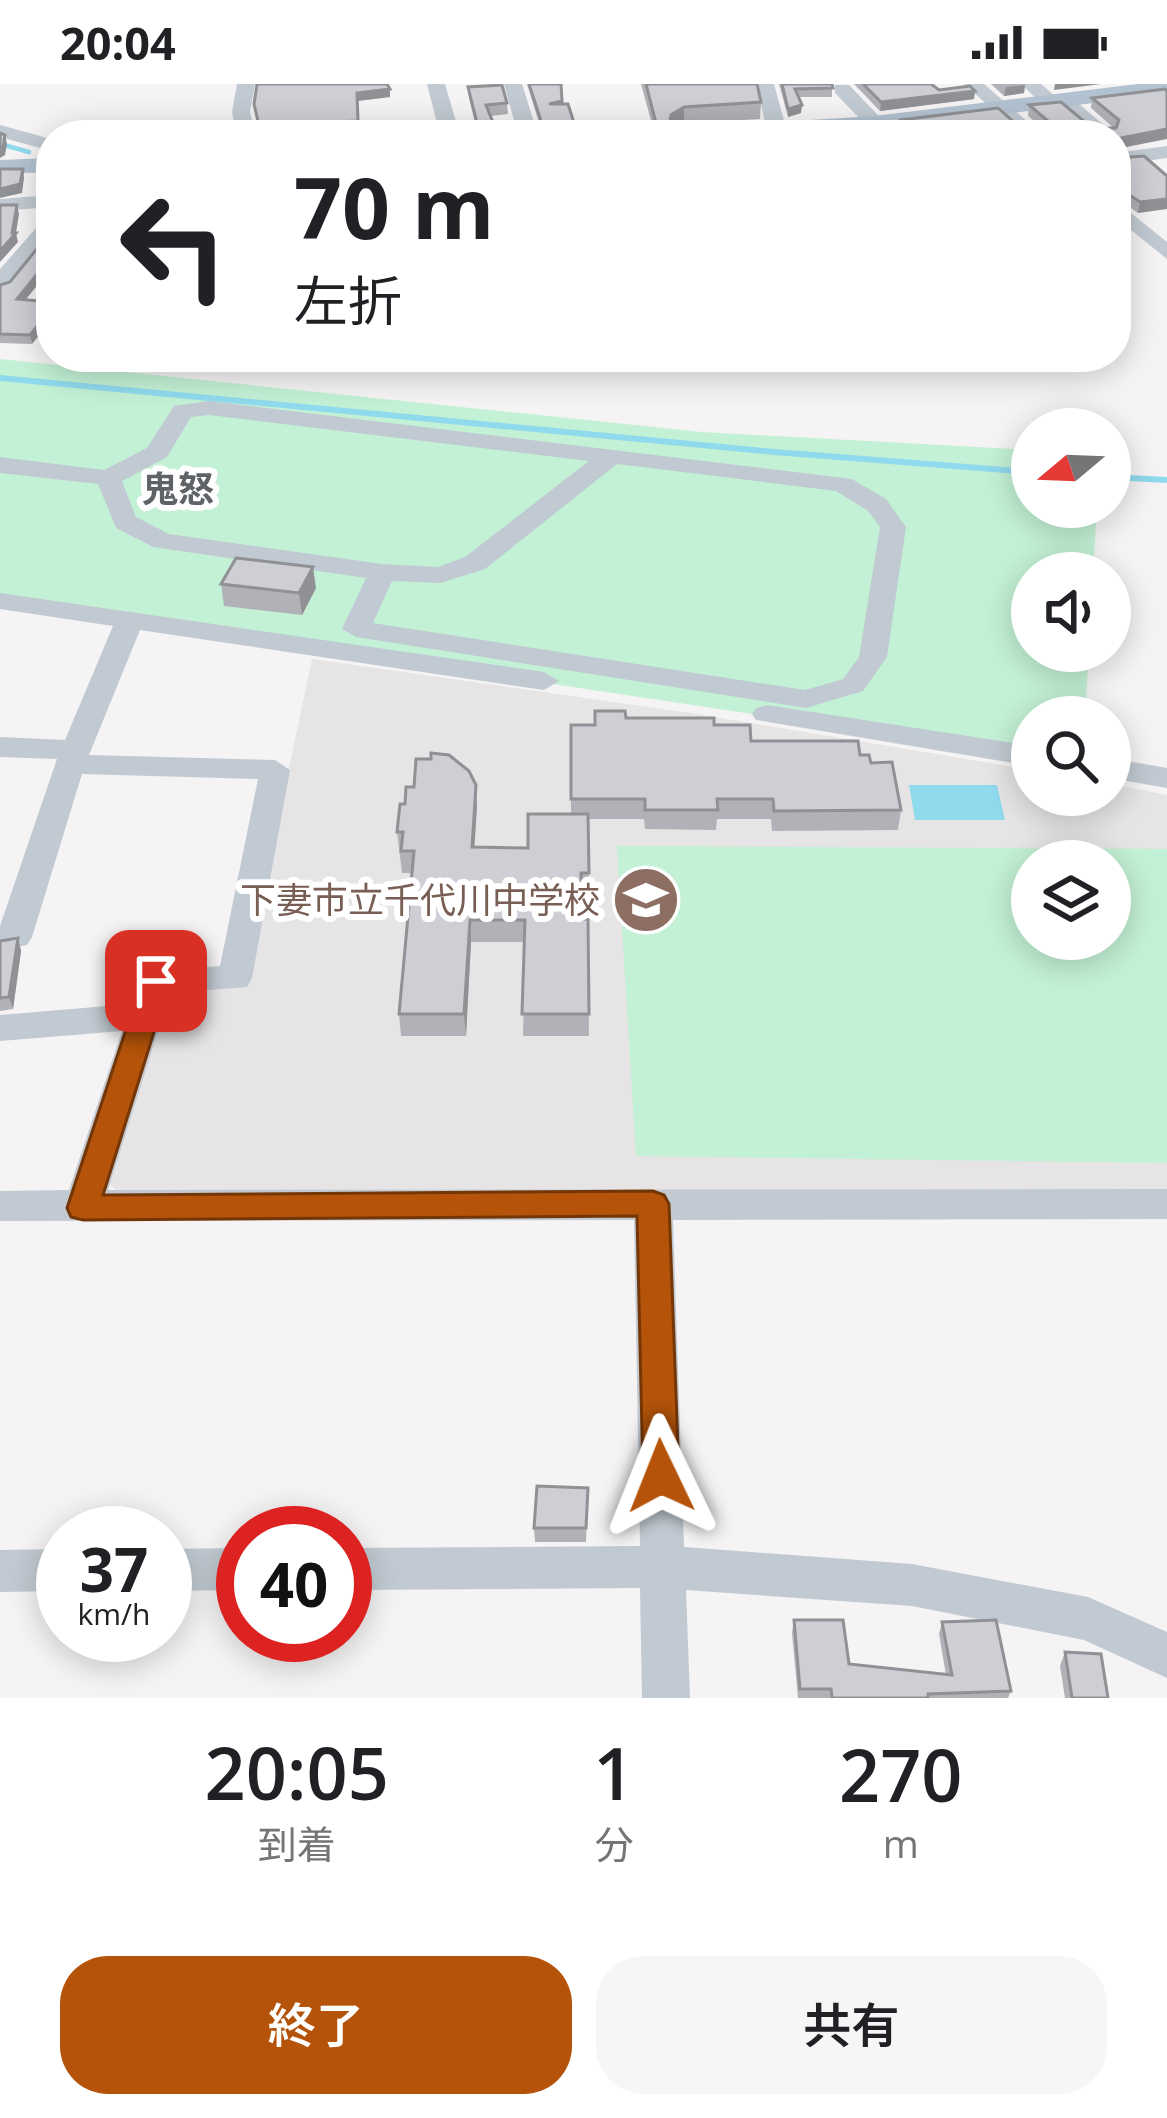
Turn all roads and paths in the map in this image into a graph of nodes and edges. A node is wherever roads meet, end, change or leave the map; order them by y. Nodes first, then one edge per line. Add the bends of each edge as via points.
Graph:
1 (246, 84) edge
2 (436, 84) edge
3 (513, 84) edge
4 (765, 84) edge
5 (973, 84) edge
6 (1030, 84) edge
7 (1167, 87) edge
8 (1128, 88) edge
9 (842, 89) dead end
10 (1058, 102) junction
11 (1001, 109) junction
12 (243, 120) edge
13 (446, 120) edge
14 (524, 120) edge
15 (774, 120) edge
16 (871, 120) edge
17 (934, 120) edge
18 (1015, 120) edge
19 (1084, 120) edge
20 (0, 131) edge
21 (36, 141) edge
22 (1167, 143) edge
23 (1131, 147) edge
24 (1167, 152) edge
25 (1131, 157) edge
26 (36, 166) edge
27 (0, 167) edge
28 (36, 202) edge
29 (0, 205) edge
30 (1131, 221) edge
31 (36, 241) edge
32 (1167, 253) edge
33 (0, 283) edge
34 (613, 455) junction
35 (0, 465) edge
36 (108, 478) junction
37 (382, 572) junction
38 (0, 601) edge
39 (129, 622) junction
40 (0, 747) edge
41 (1011, 753) edge
42 (72, 757) junction
43 (1131, 772) edge
44 (1167, 778) edge
45 (0, 938) edge
46 (145, 1016) junction
47 (0, 1028) edge
48 (653, 1204) junction
49 (1167, 1204) edge
50 (0, 1206) edge
51 (83, 1208) junction
52 (663, 1567) junction
53 (372, 1569) edge
54 (0, 1570) edge
55 (36, 1570) edge
56 (1167, 1655) edge
57 (666, 1698) edge

1 - 12 street
2 - 13 street
3 - 14 street
4 - 15 street
5 - 11 street
6 - 10 street
7 - 8 main road
8 - 10 main road
9 - 16 street
10 - 11 main road
10 - 19 street
11 - 17 main road
11 - 18 street
20 - 21 street
22 - 23 street
24 - 25 street
26 - 27 main road
28 - 29 street
30 - 32 street
31 - 33 street
34 - 36 street via 209,408 183,411 158,452
34 - 37 street via 460,571
34 - 37 street via 843,484 877,506 893,526 873,657 853,685 806,698 356,629
35 - 36 street
36 - 37 street via 125,522 162,541
38 - 39 street
39 - 41 street
39 - 42 street
40 - 42 street
42 - 45 street via 15,938
42 - 46 street via 275,770 235,978 156,981
43 - 44 street
46 - 47 street
46 - 51 street
48 - 49 street
48 - 51 street
48 - 52 street
50 - 51 street
52 - 53 street
52 - 56 street via 912,1585 1088,1619
52 - 57 street
54 - 55 street

